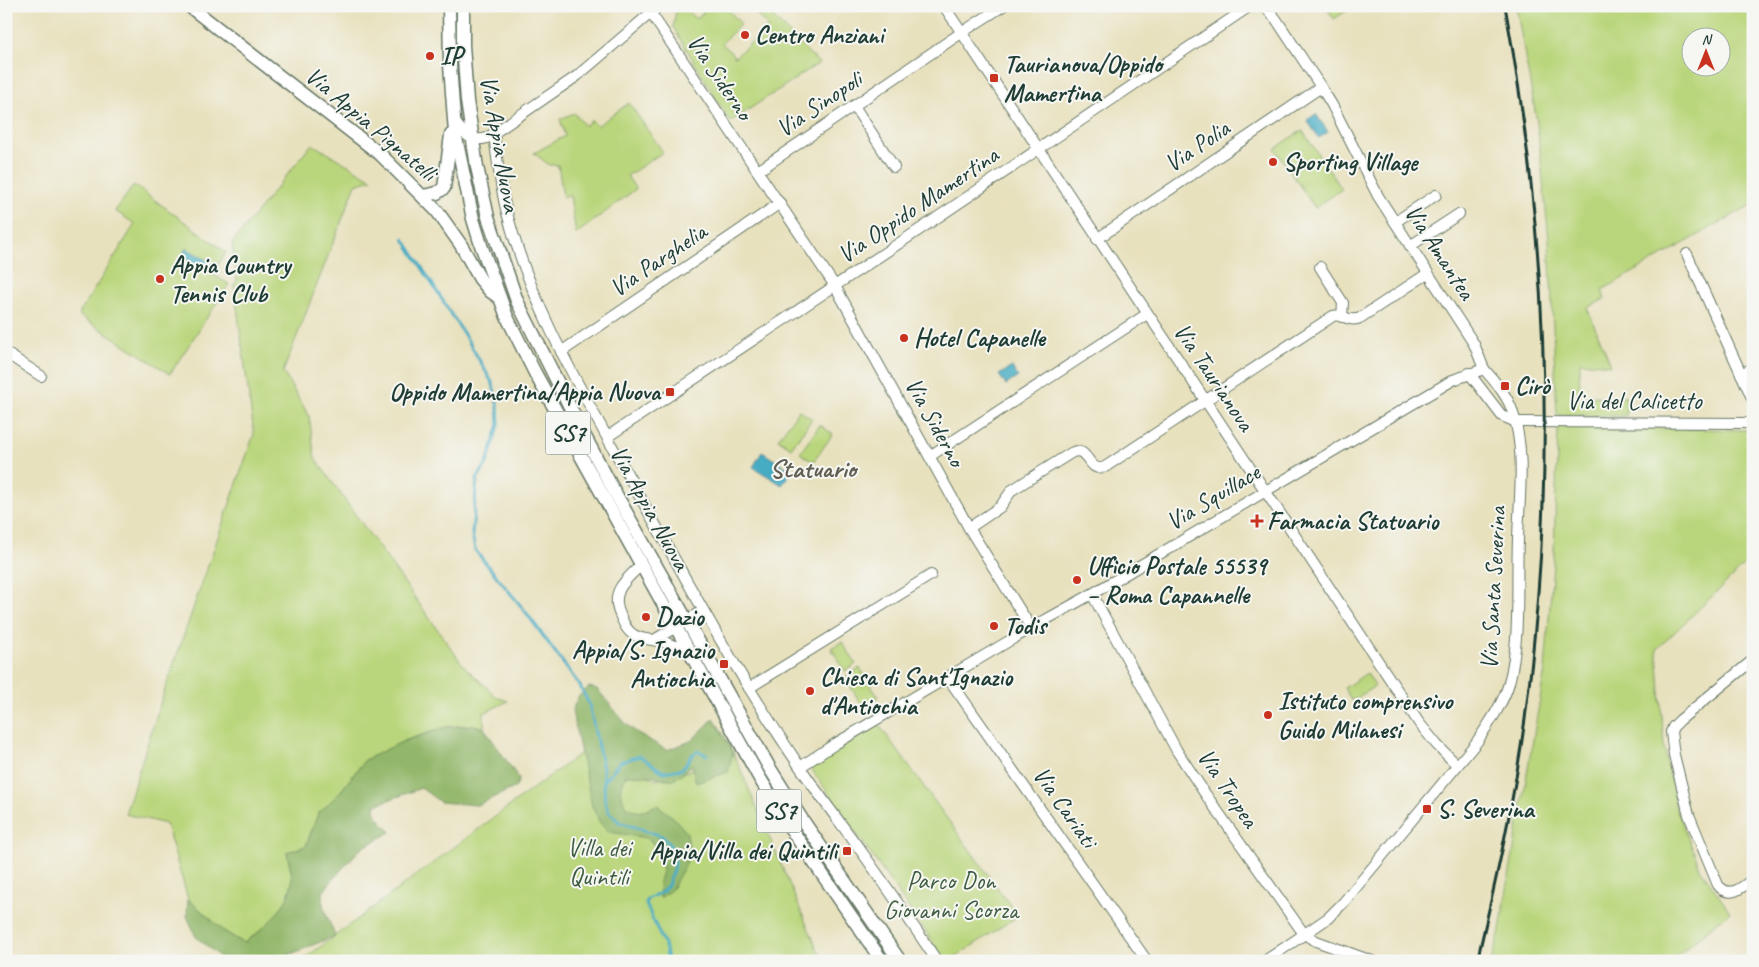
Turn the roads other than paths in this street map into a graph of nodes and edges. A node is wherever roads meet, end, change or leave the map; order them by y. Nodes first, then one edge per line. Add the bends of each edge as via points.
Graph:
1 (189, 6) edge
2 (449, 6) edge
3 (463, 6) edge
4 (944, 6) edge
5 (1003, 6) edge
6 (1250, 6) edge
7 (1264, 6) edge
8 (653, 9) edge
9 (961, 33) junction
10 (1321, 87) junction
11 (854, 106) junction
12 (453, 118) junction
13 (494, 134) junction
14 (472, 138) junction
15 (1038, 150) junction
16 (894, 167) dead end
17 (758, 172) junction
18 (1436, 194) dead end
19 (423, 196) junction
20 (780, 203) junction
21 (1459, 214) dead end
22 (1394, 222) junction
23 (1097, 239) junction
24 (1410, 246) junction
25 (1687, 254) dead end
26 (1320, 267) dead end
27 (1428, 274) junction
28 (835, 286) junction
29 (500, 298) junction
30 (517, 301) junction
31 (1147, 314) junction
32 (1342, 317) junction
33 (561, 352) junction
34 (6, 353) edge
35 (1753, 368) edge
36 (1484, 369) junction
37 (1469, 373) junction
38 (1741, 374) junction
39 (41, 376) dead end
40 (1205, 400) junction
41 (1753, 400) edge
42 (1516, 422) junction
43 (1753, 423) edge
44 (607, 438) junction
45 (930, 456) junction
46 (1265, 492) junction
47 (969, 528) junction
48 (641, 565) junction
49 (931, 575) dead end
50 (1092, 594) junction
51 (703, 611) junction
52 (681, 624) junction
53 (1031, 628) junction
54 (654, 640) junction
55 (689, 652) junction
56 (1753, 660) edge
57 (948, 678) junction
58 (749, 688) junction
59 (1457, 765) junction
60 (800, 767) junction
61 (1753, 879) edge
62 (1304, 934) junction
63 (882, 961) edge
64 (900, 961) edge
65 (937, 961) edge
66 (1147, 961) edge
67 (1265, 961) edge
68 (1372, 961) edge

1 - 19 main road, Via Appia Pignatelli via 366,142
2 - 12 main road, Via Appia Nuova / SS7
3 - 14 main road, Via Appia Nuova / SS7 via 464,62
4 - 9 street, Via Taurianova
5 - 9 street, Via Sinopoli
6 - 15 street, Via Oppido Mamertina
7 - 10 street, Via Amantea
8 - 13 street via 577,76
8 - 17 street, Via Siderno
9 - 11 street, Via Sinopoli
9 - 15 street, Via Taurianova
10 - 22 street, Via Amantea
10 - 23 street, Via Polia
11 - 16 street
11 - 17 street, Via Sinopoli
12 - 14 street via 462,132
12 - 19 main road via 444,188
12 - 29 main road, Via Appia Nuova / SS7 via 473,219
13 - 14 street via 486,139
13 - 33 street, Via Appia Nuova via 498,173 516,246 542,314
14 - 30 main road, Via Appia Nuova / SS7 via 488,217
15 - 23 street, Via Taurianova
15 - 28 street, Via Oppido Mamertina
17 - 20 street, Via Siderno
18 - 22 street
19 - 29 main road, Via Appia Pignatelli via 452,231 485,285
20 - 28 street, Via Siderno
20 - 33 street, Via Parghelia
21 - 24 street
22 - 24 street, Via Amantea
23 - 31 street, Via Taurianova
24 - 27 street, Via Amantea
25 - 38 street
26 - 32 street via 1343,303
27 - 32 street via 1360,318
27 - 36 street, Via Amantea via 1474,344
28 - 44 street, Via Oppido Mamertina
28 - 45 street, Via Siderno
29 - 30 main road
29 - 48 main road, Via Appia Nuova / SS7 via 520,344
30 - 52 main road, Via Appia Nuova / SS7
31 - 40 street, Via Taurianova
31 - 45 street
32 - 40 street via 1332,316
33 - 44 street, Via Appia Nuova
34 - 39 street
35 - 38 street
36 - 37 street, Via Squillace
36 - 42 street, Via Amantea via 1505,396
37 - 42 street via 1502,416
37 - 46 street, Via Squillace
38 - 41 street
40 - 46 street, Via Taurianova
40 - 47 street via 1103,468 1094,467 1082,451 1071,453 1012,490 1002,506
42 - 43 street, Via del Calicetto
42 - 59 street, Via Santa Severina via 1520,482 1517,632 1512,668 1494,715
44 - 51 street, Via Appia Nuova
45 - 47 street, Via Siderno
46 - 50 street, Via Squillace
46 - 59 street, Via Taurianova via 1419,723
47 - 53 street, Via Siderno
48 - 52 main road, Via Appia Nuova / SS7
48 - 54 street via 621,586 616,606 630,632
49 - 58 street
50 - 53 street, Via Squillace
50 - 62 street, Via Tropea via 1178,751
51 - 52 street
51 - 58 street, Via Appia Nuova
52 - 54 street
52 - 55 main road, Via Appia Nuova / SS7
52 - 64 main road, Via Appia Nuova / SS7 via 788,797
53 - 57 street, Via Squillace
54 - 55 street
55 - 63 main road, Via Appia Nuova / SS7 via 776,805
56 - 61 street via 1680,720 1671,735 1690,815 1718,885 1732,892
57 - 60 street, Via Squillace
57 - 66 street, Via Cariati
58 - 60 street, Via Appia Nuova
59 - 62 street, Via Santa Severina via 1343,903
60 - 65 street, Via Appia Nuova
62 - 67 street, Via Santa Severina
62 - 68 street, Via Tropea

